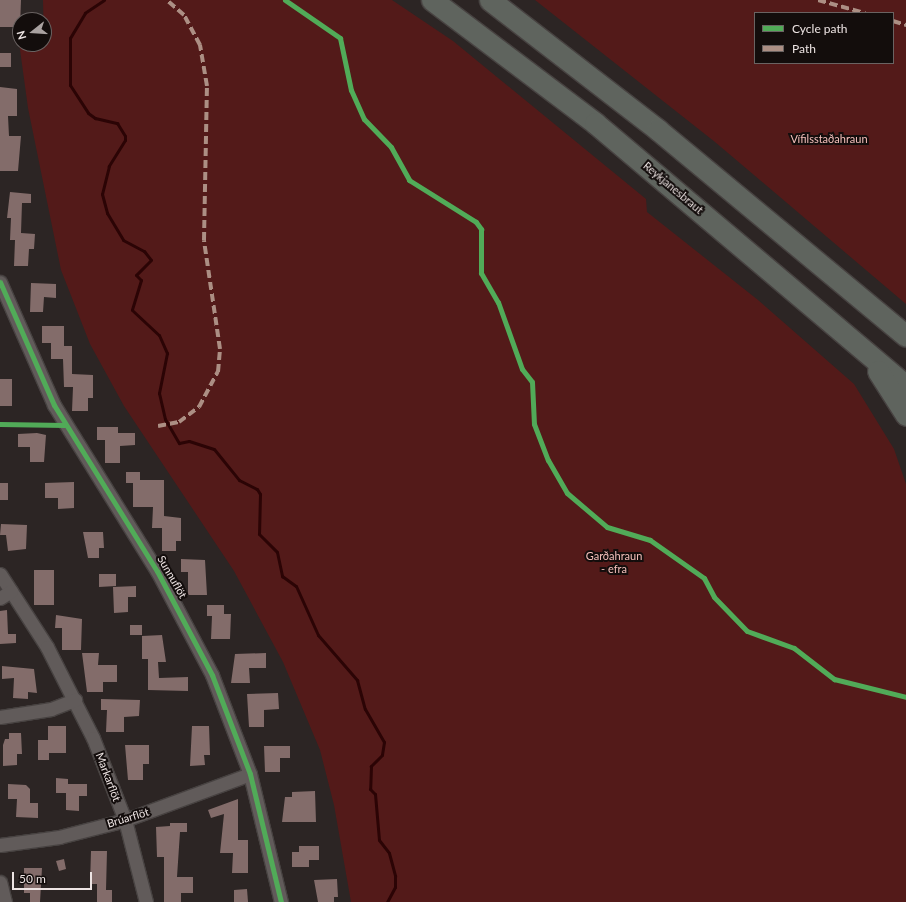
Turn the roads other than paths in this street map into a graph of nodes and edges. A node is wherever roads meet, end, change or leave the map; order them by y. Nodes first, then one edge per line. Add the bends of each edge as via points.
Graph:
1 (432, 0) edge
2 (490, 0) edge
3 (0, 282) edge
4 (906, 336) edge
5 (864, 348) junction
6 (906, 386) edge
7 (906, 415) edge
8 (0, 574) edge
9 (11, 591) junction
10 (0, 598) edge
11 (75, 700) junction
12 (0, 717) edge
13 (250, 774) junction
14 (125, 820) junction
15 (0, 845) edge
16 (0, 882) edge
17 (5, 902) edge
18 (146, 902) edge
19 (281, 902) edge

1 - 5 highway, Reykjanesbraut via 595,123
2 - 4 highway via 753,208
3 - 13 street, Sunnuflöt via 16,325 54,405 194,637 233,722
5 - 6 highway, Reykjanesbraut
5 - 7 highway
8 - 9 street, Markarflöt
9 - 10 street
9 - 11 street, Markarflöt
11 - 12 street via 51,709
11 - 14 street, Markarflöt
13 - 14 street, Brúarflöt
13 - 19 street, Sunnuflöt
14 - 15 street, Brúarflöt via 59,836
14 - 18 street, Markarflöt
16 - 17 street

